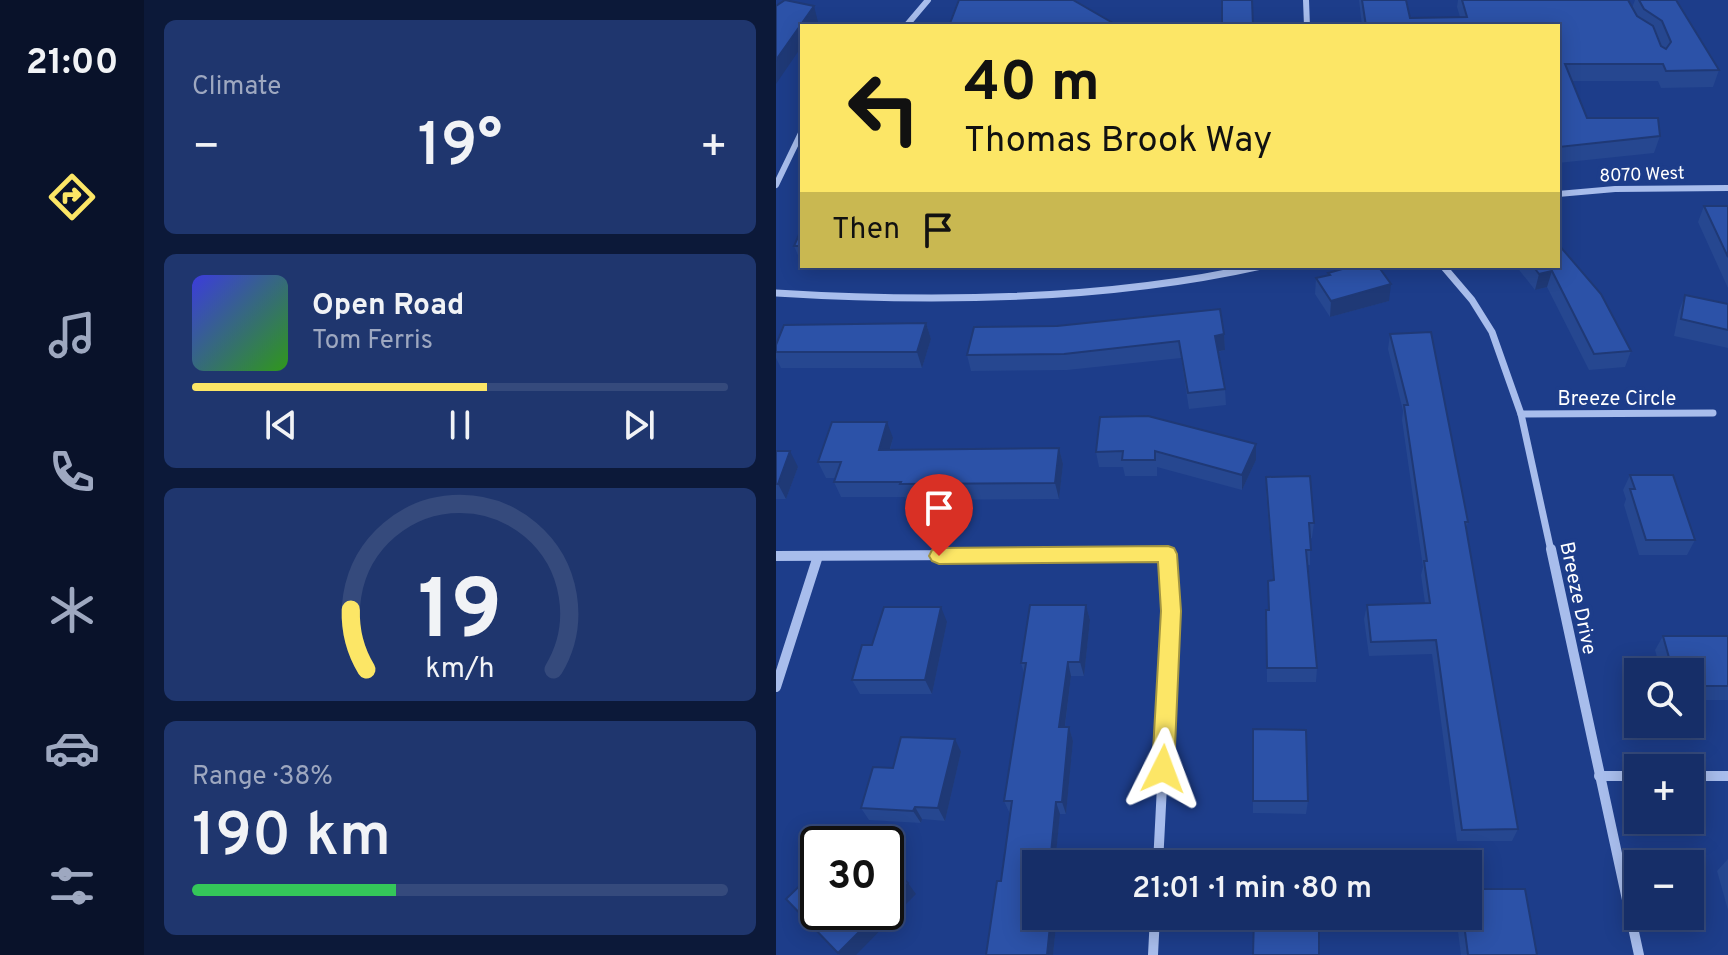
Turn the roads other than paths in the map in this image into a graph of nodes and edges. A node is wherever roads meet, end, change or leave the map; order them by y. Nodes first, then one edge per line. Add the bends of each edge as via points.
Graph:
1 (928, 0) edge
2 (1306, 0) edge
3 (908, 24) edge
4 (1307, 24) edge
5 (800, 135) edge
6 (776, 185) edge
7 (1728, 188) edge
8 (1560, 194) edge
9 (1253, 268) edge
10 (1445, 268) edge
11 (776, 293) edge
12 (1713, 413) dead end
13 (1521, 414) junction
14 (776, 556) edge
15 (818, 556) junction
16 (776, 687) edge
17 (1599, 776) junction
18 (1624, 776) edge
19 (1704, 776) edge
20 (1728, 776) edge
21 (1159, 850) edge
22 (1154, 930) edge
23 (1153, 955) edge
24 (1639, 955) edge

1 - 3 street
2 - 4 street
5 - 6 street
7 - 8 street, 8070 West
9 - 11 street via 1122,291
10 - 13 street, Breeze Drive via 1492,332
12 - 13 street, Breeze Circle
13 - 17 street, Breeze Drive
14 - 15 street
15 - 16 street
15 - 21 street via 1168,554 1171,611
17 - 18 street
17 - 24 street, Breeze Drive
19 - 20 street
22 - 23 street

